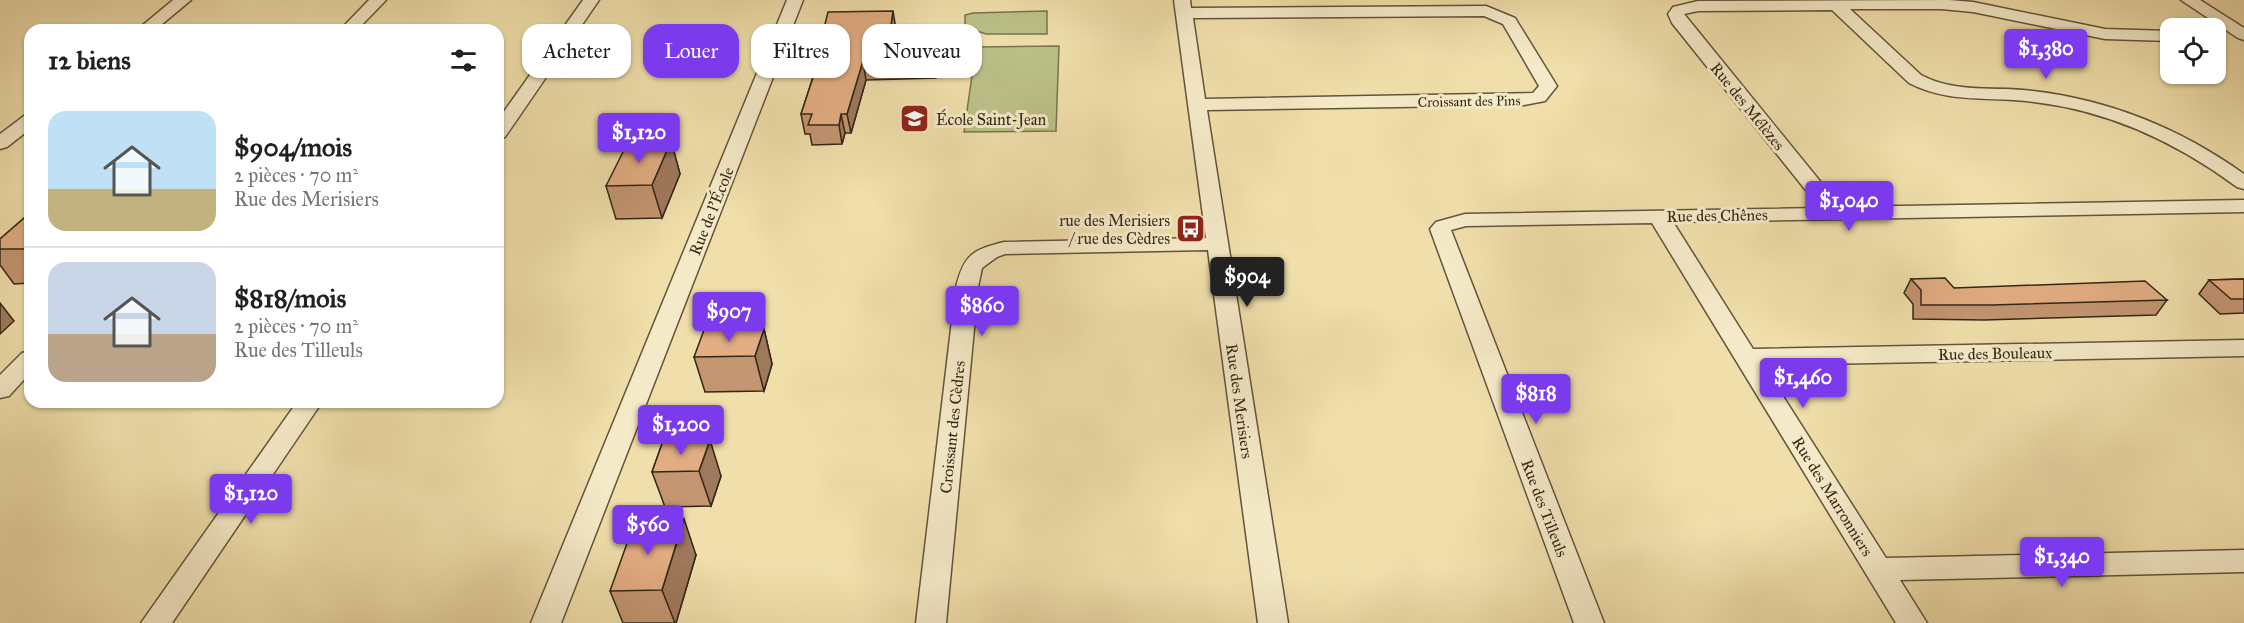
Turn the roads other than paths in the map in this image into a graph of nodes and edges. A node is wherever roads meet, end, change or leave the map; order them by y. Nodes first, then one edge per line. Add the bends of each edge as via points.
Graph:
1 (183, 0) edge
2 (378, 0) edge
3 (591, 0) edge
4 (795, 0) edge
5 (2189, 0) edge
6 (1836, 5) junction
7 (1183, 6) edge
8 (153, 24) edge
9 (354, 24) edge
10 (2226, 35) edge
11 (2243, 35) edge
12 (2160, 36) edge
13 (1197, 105) junction
14 (504, 124) edge
15 (24, 125) edge
16 (0, 143) edge
17 (2244, 183) edge
18 (2244, 206) edge
19 (1835, 213) junction
20 (1659, 216) junction
21 (1443, 225) joint
22 (1217, 243) junction
23 (2244, 348) edge
24 (1746, 357) junction
25 (24, 365) edge
26 (0, 390) edge
27 (306, 408) edge
28 (2244, 561) edge
29 (1878, 569) junction
30 (156, 623) edge
31 (546, 623) edge
32 (931, 623) edge
33 (1273, 623) edge
34 (1589, 623) edge
35 (1912, 623) edge

1 - 8 street
2 - 9 street
3 - 14 street
4 - 31 street, Rue de l'École
5 - 11 street
6 - 12 street via 1959,5 2088,32
6 - 17 street via 1915,79 1930,87 1957,94 2043,97 2118,115 2195,148
6 - 19 street, Rue des Mélèzes via 1687,7 1676,14
7 - 13 street, Rue des Merisiers
7 - 13 street, Croissant des Pins via 1486,10 1509,21 1548,87 1539,97 1524,100
10 - 11 street
13 - 22 street, Rue des Merisiers
15 - 16 street
18 - 19 street, Rue des Chênes
19 - 20 street, Rue des Chênes
20 - 21 street, Rue des Chênes via 1465,220
20 - 24 street, Rue des Marronniers
21 - 34 street, Rue des Tilleuls via 1443,241
22 - 32 street, Croissant des Cèdres via 1004,248 990,252 972,265
22 - 33 street, Rue des Merisiers
23 - 24 street, Rue des Bouleaux
24 - 29 street, Rue des Marronniers
25 - 26 street
27 - 30 street
28 - 29 street
29 - 35 street, Rue des Marronniers

